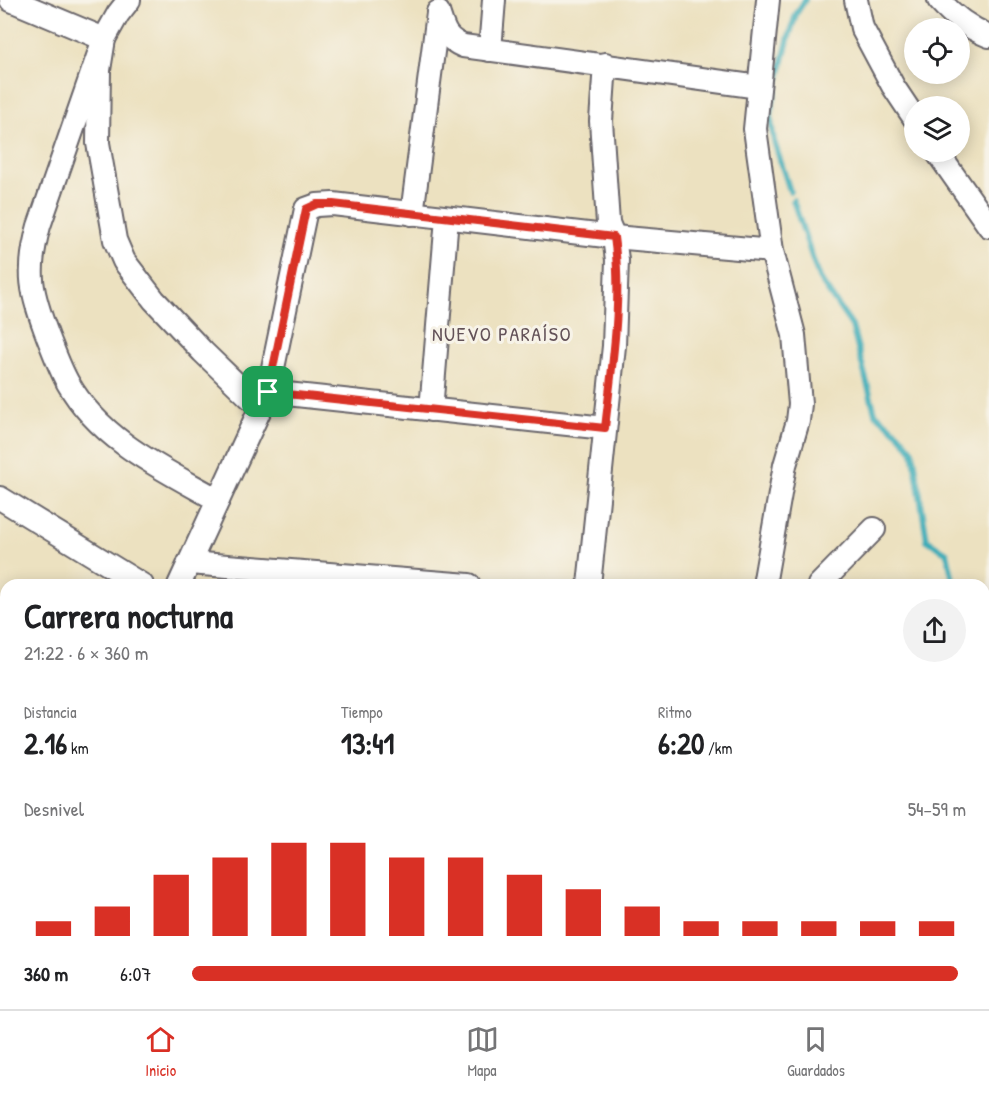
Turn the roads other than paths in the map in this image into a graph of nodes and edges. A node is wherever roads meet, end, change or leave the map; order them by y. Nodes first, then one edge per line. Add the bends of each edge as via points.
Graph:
1 (11, 0) edge
2 (129, 0) edge
3 (494, 0) edge
4 (768, 0) edge
5 (856, 0) edge
6 (939, 0) edge
7 (439, 6) edge
8 (989, 36) edge
9 (104, 39) junction
10 (490, 50) junction
11 (605, 64) junction
12 (759, 87) junction
13 (904, 102) edge
14 (944, 162) edge
15 (412, 214) junction
16 (447, 218) junction
17 (989, 226) edge
18 (614, 237) junction
19 (772, 251) junction
20 (264, 400) junction
21 (431, 410) junction
22 (605, 428) junction
23 (0, 498) edge
24 (218, 500) junction
25 (874, 529) dead end
26 (768, 558) junction
27 (189, 563) junction
28 (132, 579) edge
29 (182, 579) edge
30 (393, 579) edge
31 (590, 579) edge
32 (765, 579) edge
33 (777, 579) edge
34 (825, 579) edge

1 - 9 street
2 - 9 street
3 - 10 street
4 - 12 street
5 - 13 street via 862,28
6 - 8 street via 964,24
7 - 10 street via 445,33 453,41
7 - 15 street
9 - 20 street via 99,70 98,143 115,240 124,261 203,352
9 - 24 street via 39,226 30,270 34,295 56,357 85,408 138,455
10 - 11 street
11 - 12 street
11 - 18 street via 601,121 608,223
12 - 19 street via 755,129
14 - 17 street
15 - 16 street
15 - 20 street via 333,204 306,209
16 - 18 street
16 - 21 street
18 - 19 street
18 - 22 street via 614,346
19 - 26 street via 794,335 800,404
20 - 21 street
20 - 24 street
21 - 22 street
22 - 31 street
23 - 28 street
24 - 27 street
25 - 34 street
26 - 32 street
26 - 33 street
27 - 29 street
27 - 30 street

